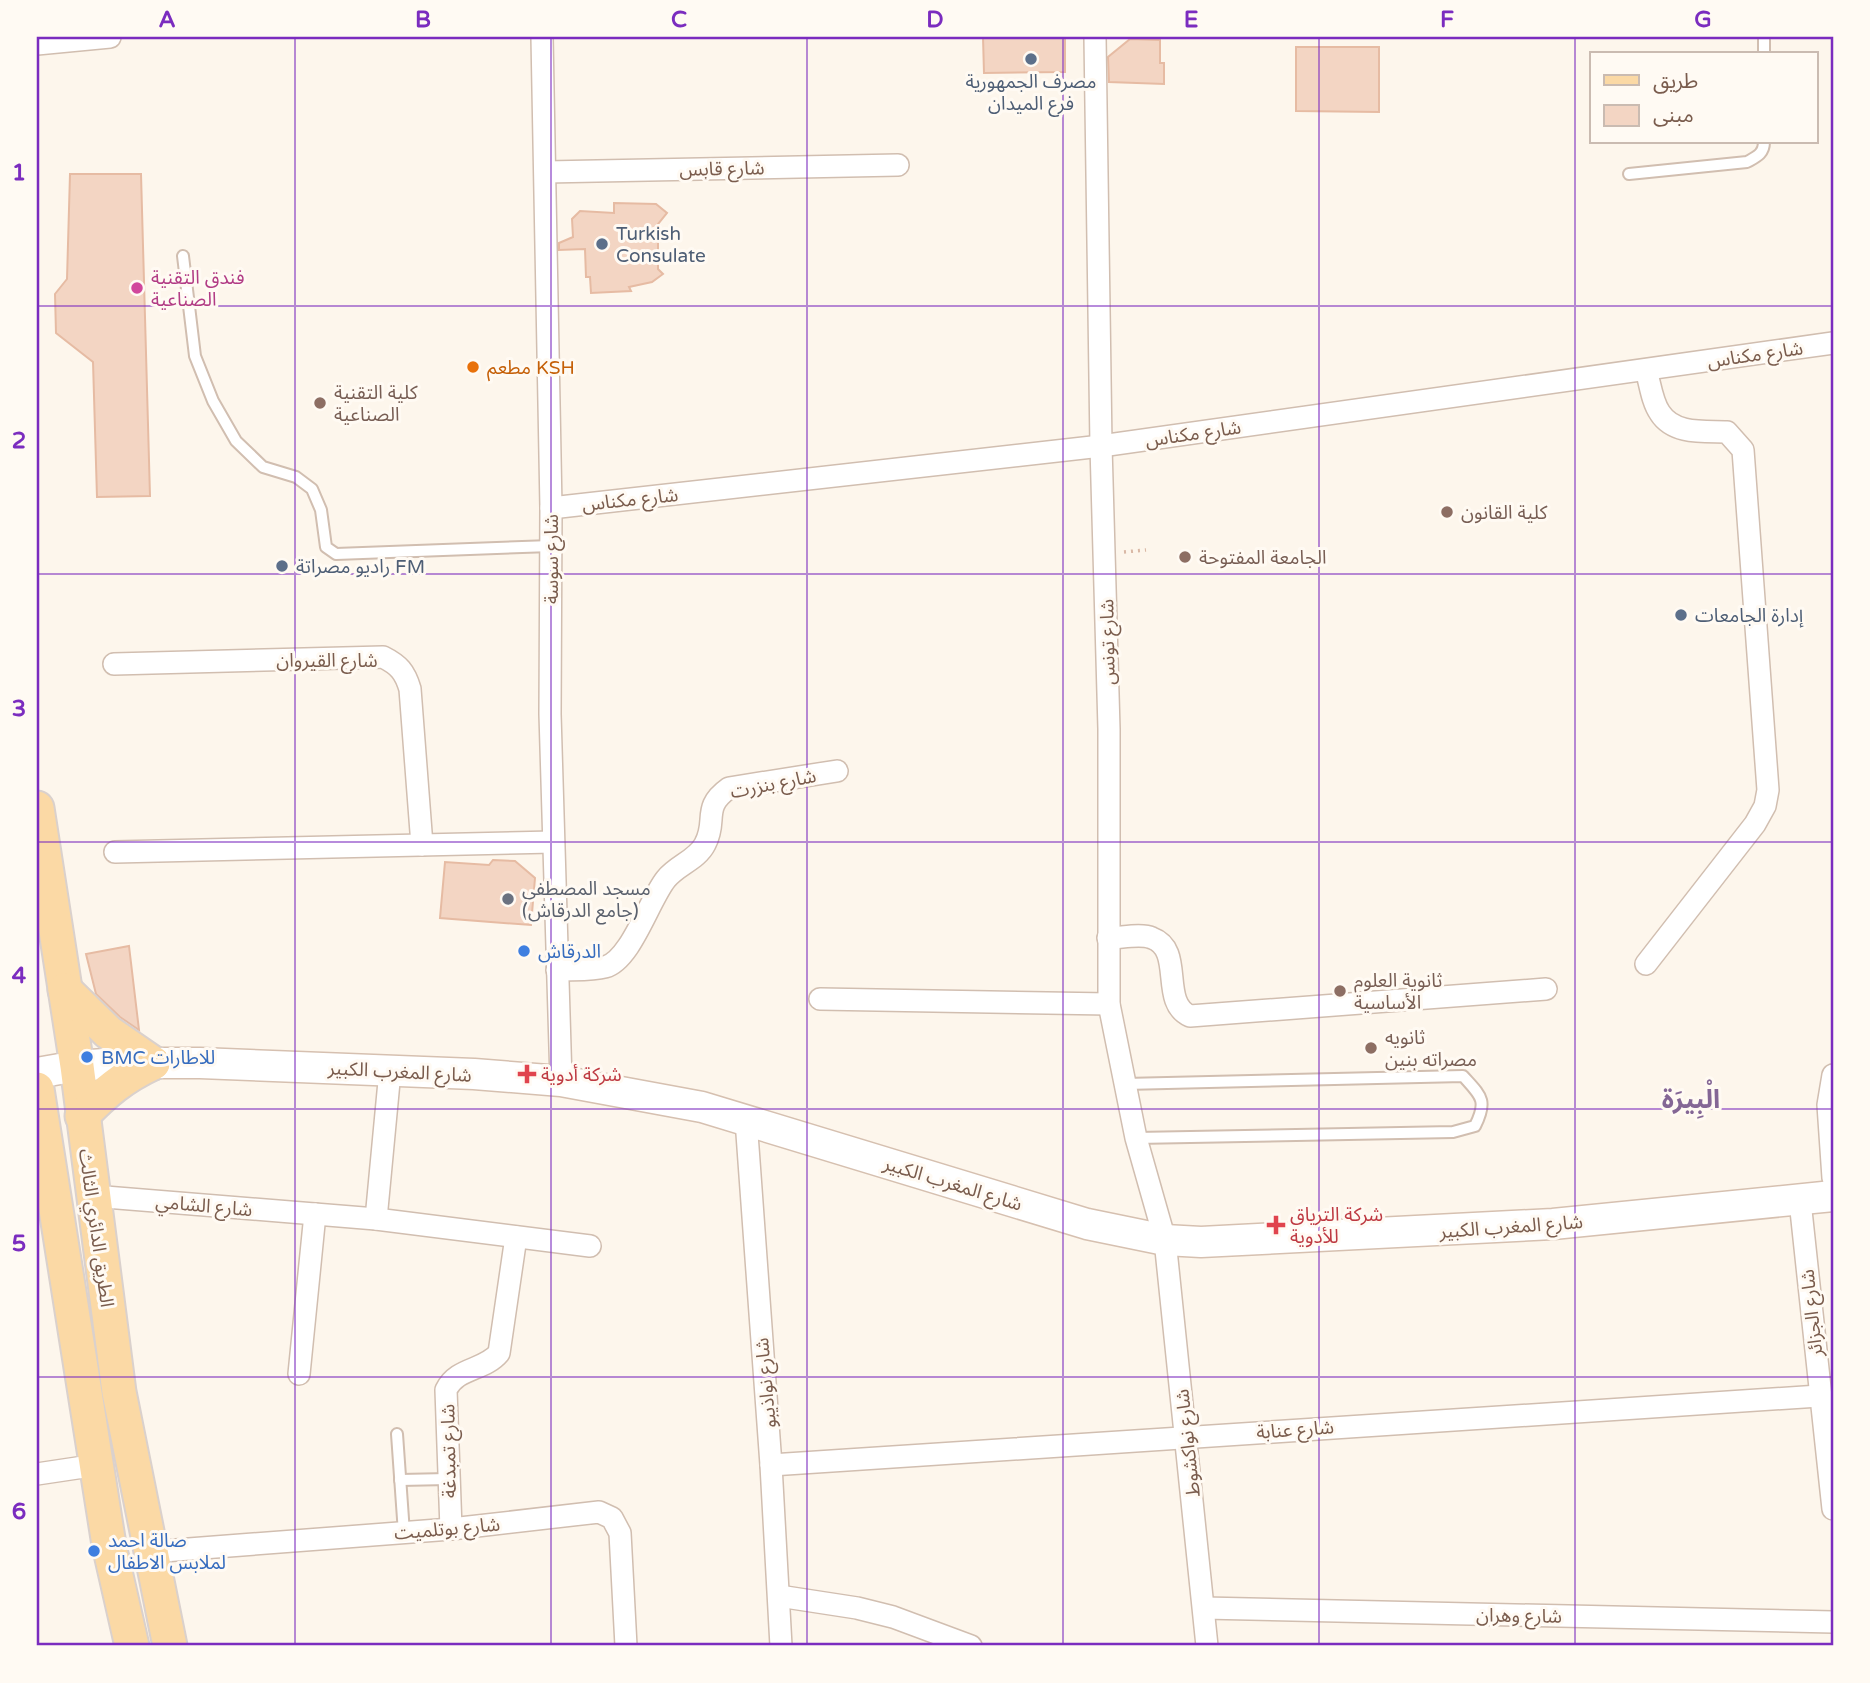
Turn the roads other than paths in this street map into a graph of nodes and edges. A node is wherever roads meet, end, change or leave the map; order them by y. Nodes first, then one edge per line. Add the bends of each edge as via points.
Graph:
1 (110, 37) edge
2 (542, 37) edge
3 (1095, 37) edge
4 (37, 44) edge
5 (1764, 144) edge
6 (898, 164) dead end
7 (546, 172) junction
8 (1629, 174) dead end
9 (183, 256) dead end
10 (1833, 343) edge
11 (1646, 370) junction
12 (1101, 446) junction
13 (551, 508) junction
14 (551, 546) junction
15 (114, 664) dead end
16 (837, 771) dead end
17 (37, 808) edge
18 (553, 842) junction
19 (422, 845) junction
20 (115, 852) dead end
21 (1108, 938) junction
22 (1646, 964) dead end
23 (557, 970) junction
24 (1546, 989) dead end
25 (65, 990) junction
26 (820, 999) dead end
27 (1109, 1004) junction
28 (153, 1063) junction
29 (77, 1066) junction
30 (390, 1071) junction
31 (37, 1073) edge
32 (1833, 1075) edge
33 (561, 1081) junction
34 (1125, 1083) junction
35 (37, 1089) edge
36 (82, 1116) junction
37 (746, 1120) junction
38 (40, 1130) edge
39 (1136, 1138) junction
40 (1833, 1178) edge
41 (93, 1196) junction
42 (1833, 1196) edge
43 (1800, 1201) junction
44 (315, 1214) junction
45 (376, 1219) junction
46 (516, 1237) junction
47 (1166, 1240) junction
48 (590, 1246) dead end
49 (299, 1374) dead end
50 (1819, 1395) junction
51 (397, 1434) dead end
52 (1187, 1436) junction
53 (97, 1465) junction
54 (771, 1465) junction
55 (37, 1474) edge
56 (448, 1479) junction
57 (400, 1480) junction
58 (1833, 1509) edge
59 (451, 1529) junction
60 (404, 1533) junction
61 (150, 1552) junction
62 (779, 1596) junction
63 (1204, 1608) junction
64 (1833, 1622) edge
65 (132, 1646) edge
66 (170, 1646) edge
67 (626, 1646) edge
68 (781, 1646) edge
69 (971, 1646) edge
70 (1207, 1646) edge

1 - 4 street
2 - 7 street, شارع سوسة
3 - 12 street, شارع تونس
5 - 8 lane via 1760,155 1747,162
6 - 7 street, شارع قابس
7 - 13 street, شارع سوسة
9 - 14 lane via 195,356 213,401 236,441 263,467 296,477 312,489 321,510 326,547 336,554
10 - 11 street, شارع مكناس
11 - 12 street, شارع مكناس
11 - 22 street via 1659,412 1669,422 1688,431 1727,432 1743,450 1768,790 1755,824
12 - 13 street, شارع مكناس
12 - 21 street, شارع تونس
13 - 14 street, شارع سوسة
14 - 18 street, شارع سوسة
15 - 19 street, شارع القيروان via 383,657 398,665 410,690
16 - 23 street, شارع بنزرت via 729,788 717,796 702,851 674,869 621,956 605,967
17 - 25 main road, الطريق الدائري الثالث
18 - 19 street
18 - 23 street, شارع سوسة
19 - 20 street
21 - 24 street via 1150,937 1159,942 1167,951 1176,1004 1190,1016
21 - 27 street, شارع تونس
23 - 33 street, شارع سوسة
25 - 28 main road via 108,1032
25 - 29 main road, الطريق الدائري الثالث
26 - 27 street
27 - 34 street, شارع تونس
28 - 29 street, شارع المغرب الكبير
28 - 30 street, شارع المغرب الكبير
28 - 36 main road via 128,1074
29 - 31 street, شارع المغرب الكبير
29 - 36 main road, الطريق الدائري الثالث
30 - 33 street, شارع المغرب الكبير
30 - 45 street
32 - 40 street via 1828,1105
33 - 37 street, شارع المغرب الكبير via 702,1107
34 - 39 street, شارع تونس
34 - 39 lane via 1463,1076 1480,1094 1483,1110 1475,1126 1453,1132
35 - 38 main road, الطريق الدائري الثالث
36 - 41 main road, الطريق الدائري الثالث
37 - 47 street, شارع المغرب الكبير via 1087,1224
37 - 54 street, شارع نواذيبو
38 - 53 main road, الطريق الدائري الثالث
39 - 47 street, شارع تونس
41 - 44 street, شارع الشامي
41 - 61 main road, الطريق الدائري الثالث via 119,1392
42 - 43 street, شارع المغرب الكبير
43 - 47 street, شارع المغرب الكبير via 1553,1224 1232,1241
43 - 50 street, شارع الجزائر
44 - 45 street, شارع الشامي
44 - 49 street
45 - 46 street, شارع الشامي
46 - 48 street, شارع الشامي
46 - 56 street, شارع تمبدغة via 499,1353 457,1376 446,1390
47 - 52 street, شارع نواكشوط
50 - 52 street, شارع عنابة
50 - 58 street, شارع الجزائر
51 - 57 lane
52 - 54 street, شارع عنابة
52 - 63 street, شارع نواكشوط
53 - 55 street
53 - 65 main road, الطريق الدائري الثالث
54 - 62 street, شارع نواذيبو
56 - 57 lane
56 - 59 street, شارع تمبدغة
57 - 60 lane
59 - 60 street, شارع بوتلميت
59 - 67 street, شارع بوتلميت via 591,1512 611,1518 620,1533
60 - 61 street, شارع بوتلميت
61 - 66 main road, الطريق الدائري الثالث
62 - 68 street, شارع نواذيبو
62 - 69 street via 893,1617
63 - 64 street, شارع وهران
63 - 70 street, شارع نواكشوط

